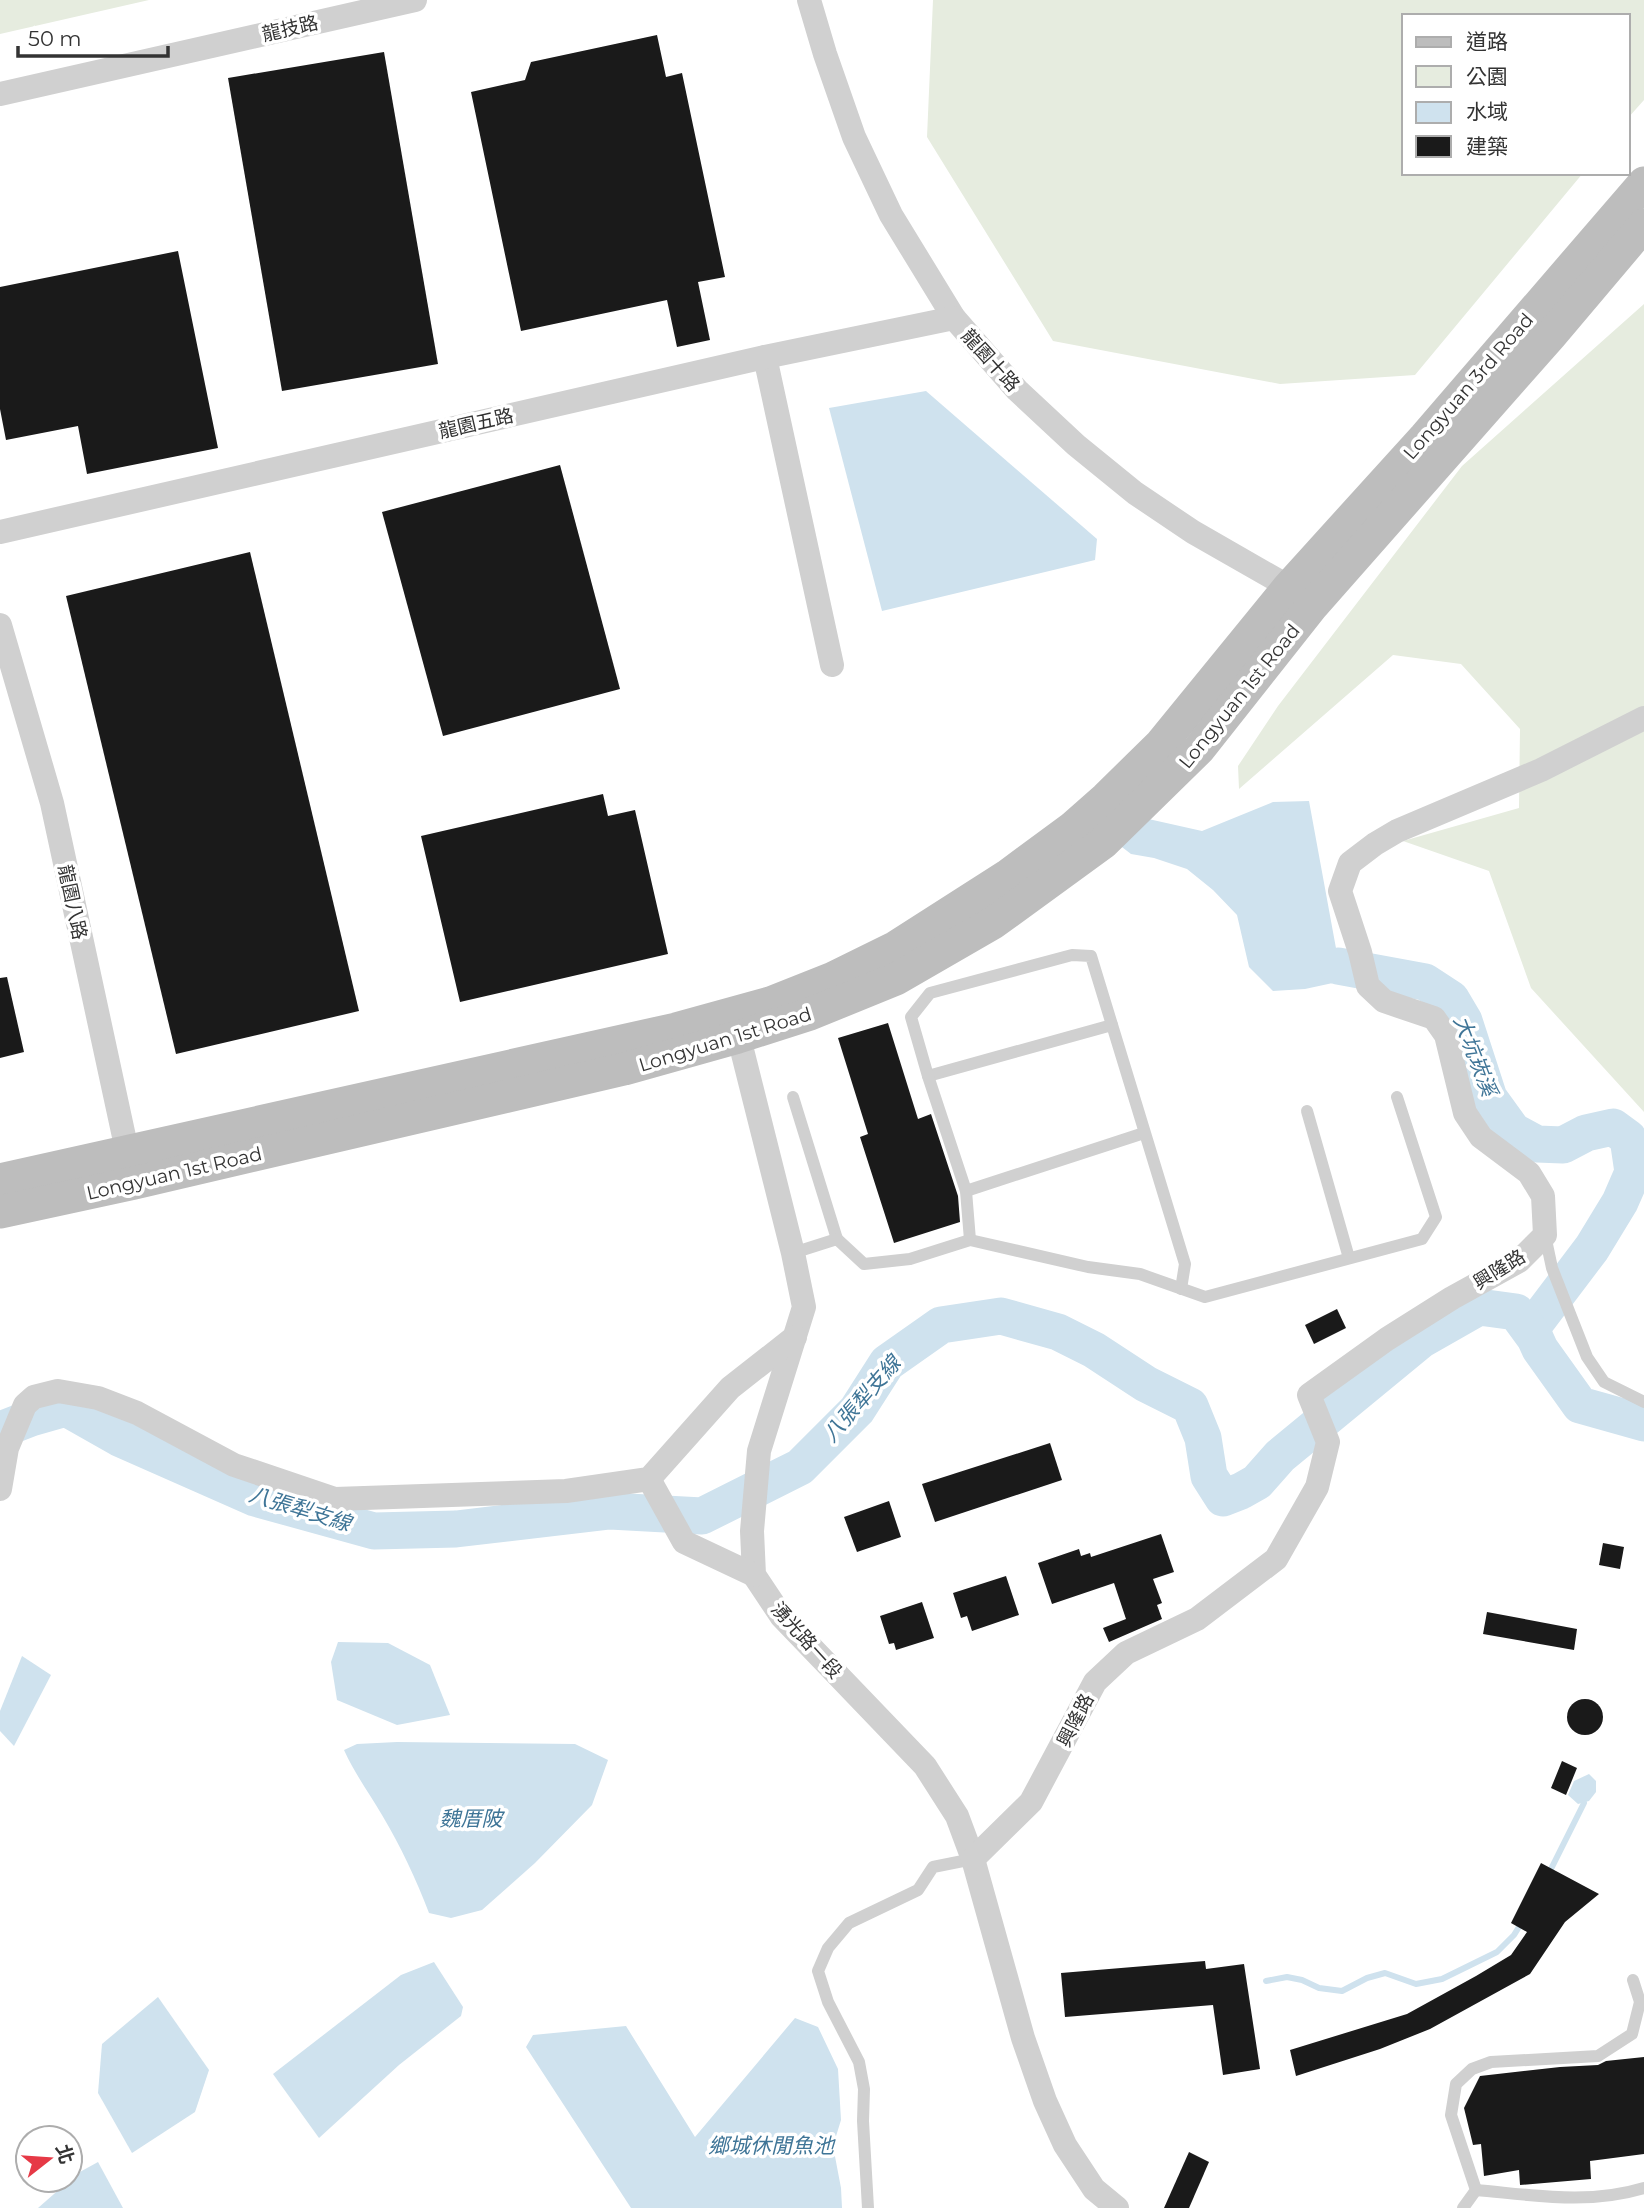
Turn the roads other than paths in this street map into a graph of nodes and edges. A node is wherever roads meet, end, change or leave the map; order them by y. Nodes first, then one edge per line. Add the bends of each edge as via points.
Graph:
1 (415, 0) edge
2 (810, 0) edge
3 (0, 94) edge
4 (1644, 183) edge
5 (1644, 225) edge
6 (954, 318) junction
7 (765, 356) junction
8 (0, 532) edge
9 (1300, 597) junction
10 (0, 625) edge
11 (832, 666) dead end
12 (1644, 718) edge
13 (735, 1025) junction
14 (1112, 1025) junction
15 (928, 1076) junction
16 (793, 1097) dead end
17 (1397, 1097) dead end
18 (1307, 1111) dead end
19 (1144, 1133) junction
20 (130, 1167) junction
21 (0, 1180) edge
22 (967, 1191) junction
23 (0, 1212) edge
24 (1545, 1235) junction
25 (837, 1239) junction
26 (970, 1240) junction
27 (793, 1253) junction
28 (1349, 1258) junction
29 (1181, 1289) junction
30 (795, 1337) junction
31 (1644, 1402) edge
32 (649, 1479) junction
33 (0, 1489) edge
34 (754, 1575) junction
35 (973, 1859) junction
36 (1633, 1980) dead end
37 (1644, 2188) edge
38 (1476, 2190) junction
39 (868, 2208) edge
40 (1117, 2208) edge
41 (1463, 2208) edge

1 - 3 street, 龍技路
2 - 6 street, 龍園十路 via 854,138 891,215
4 - 9 street, Longyuan 3rd Road via 1425,437
5 - 9 street, Longyuan 3rd Road via 1541,345
6 - 7 street, 龍園五路
6 - 9 street, 龍園十路 via 1017,390 1125,485
7 - 8 street, 龍園五路
7 - 11 street
9 - 13 street, Longyuan 1st Road via 1199,749 1122,825 1059,876 993,923 896,979 810,1014
10 - 20 street, 龍園八路 via 52,803
12 - 24 street, 興隆路 via 1541,770 1397,831 1350,863 1340,891 1368,986 1384,1001 1434,1018 1446,1035 1465,1113 1481,1137 1529,1173 1543,1196
13 - 20 street, Longyuan 1st Road via 624,1069
13 - 27 street
14 - 15 lane
14 - 15 lane via 1091,956 1072,955 930,993 911,1017
14 - 19 lane
15 - 22 lane
16 - 25 lane
17 - 28 lane via 1436,1217 1422,1239
18 - 28 lane
19 - 22 lane
19 - 29 lane via 1185,1264
20 - 21 street, Longyuan 1st Road
20 - 23 street, Longyuan 1st Road
22 - 26 lane
24 - 31 lane via 1552,1268 1587,1357 1605,1382
24 - 35 street, 興隆路 via 1519,1261 1387,1339 1309,1395 1328,1442 1317,1487 1276,1559 1197,1619 1126,1653 1095,1682 1031,1802
25 - 26 lane via 863,1264 910,1259
25 - 27 lane
26 - 29 lane via 1088,1267 1140,1273
27 - 30 street via 804,1307
28 - 29 lane via 1205,1297
30 - 32 street via 730,1388
30 - 34 street via 759,1451 752,1531
32 - 33 street via 566,1491 335,1499 234,1465 137,1413 98,1398 58,1391 34,1397 25,1405 7,1448
32 - 34 street via 684,1542
34 - 35 street, 湧光路一段 via 782,1617 925,1766 957,1816
35 - 39 lane via 933,1867 918,1890 849,1923 828,1948 818,1971 828,2002 859,2062
35 - 40 street, 湧光路一段 via 1045,2101 1065,2145 1094,2189
36 - 38 lane via 1640,2002 1632,2034 1598,2056 1491,2062 1472,2069 1456,2084 1451,2115
37 - 38 lane via 1571,2199
38 - 41 lane

